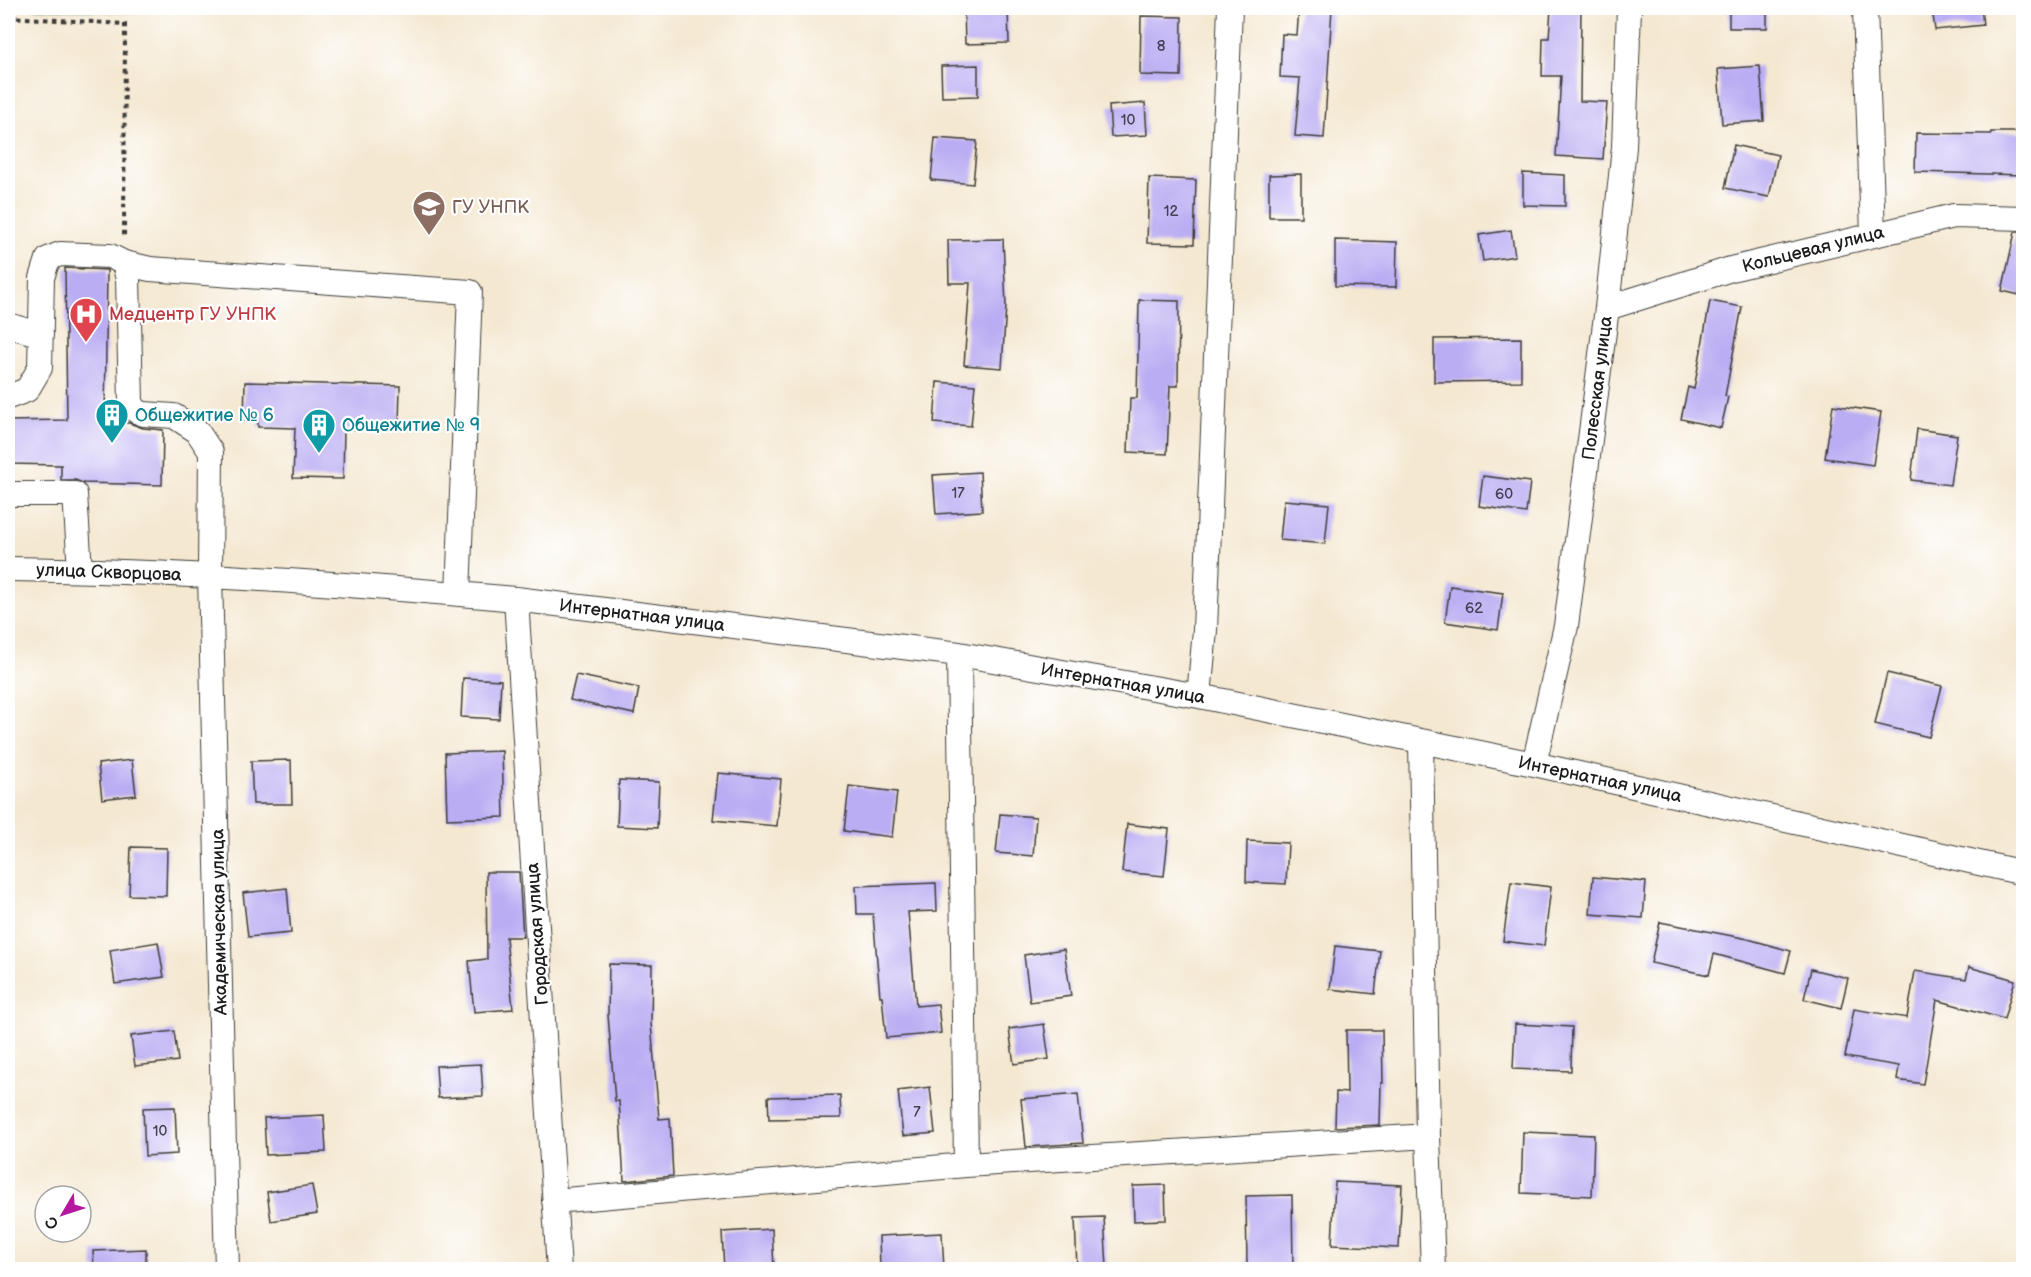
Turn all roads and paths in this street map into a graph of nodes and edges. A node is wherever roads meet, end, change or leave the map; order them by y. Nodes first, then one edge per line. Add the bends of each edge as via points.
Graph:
1 (1230, 8) edge
2 (1629, 8) edge
3 (1864, 8) edge
4 (8, 17) edge
5 (2024, 218) edge
6 (1874, 234) junction
7 (124, 263) junction
8 (1607, 308) junction
9 (8, 325) edge
10 (41, 335) junction
11 (8, 397) edge
12 (8, 494) edge
13 (8, 569) edge
14 (80, 570) junction
15 (210, 575) junction
16 (458, 594) junction
17 (516, 599) junction
18 (959, 654) junction
19 (1199, 696) junction
20 (1421, 742) junction
21 (1534, 764) junction
22 (2024, 873) edge
23 (1428, 1137) junction
24 (966, 1164) junction
25 (554, 1201) junction
26 (227, 1269) edge
27 (559, 1269) edge
28 (1433, 1269) edge

1 - 19 street via 1205,630
2 - 8 street, Полесская улица via 1624,147
3 - 6 street
4 - 7 path via 125,24
5 - 6 street, Кольцевая улица via 1954,216
6 - 8 street, Кольцевая улица via 1731,269
7 - 10 street via 110,256 60,254 48,259 42,278
7 - 15 street, Академическая улица via 128,279 131,402 136,411 144,414 174,416 197,431 211,452
7 - 16 street via 150,269 470,292
8 - 21 street, Полесская улица via 1566,626
9 - 10 street
10 - 11 street via 40,368 27,390
12 - 14 street via 75,494
13 - 14 street, улица Скворцова
14 - 15 street, улица Скворцова
15 - 16 street, Интернатная улица
15 - 26 street, Академическая улица
16 - 17 street, Интернатная улица
17 - 18 street, Интернатная улица
17 - 25 street, Городская улица
18 - 19 street, Интернатная улица
18 - 24 street
19 - 20 street, Интернатная улица
20 - 21 street, Интернатная улица
20 - 23 street
21 - 22 street, Интернатная улица
23 - 24 street
23 - 28 street
24 - 25 street
25 - 27 street, Городская улица

